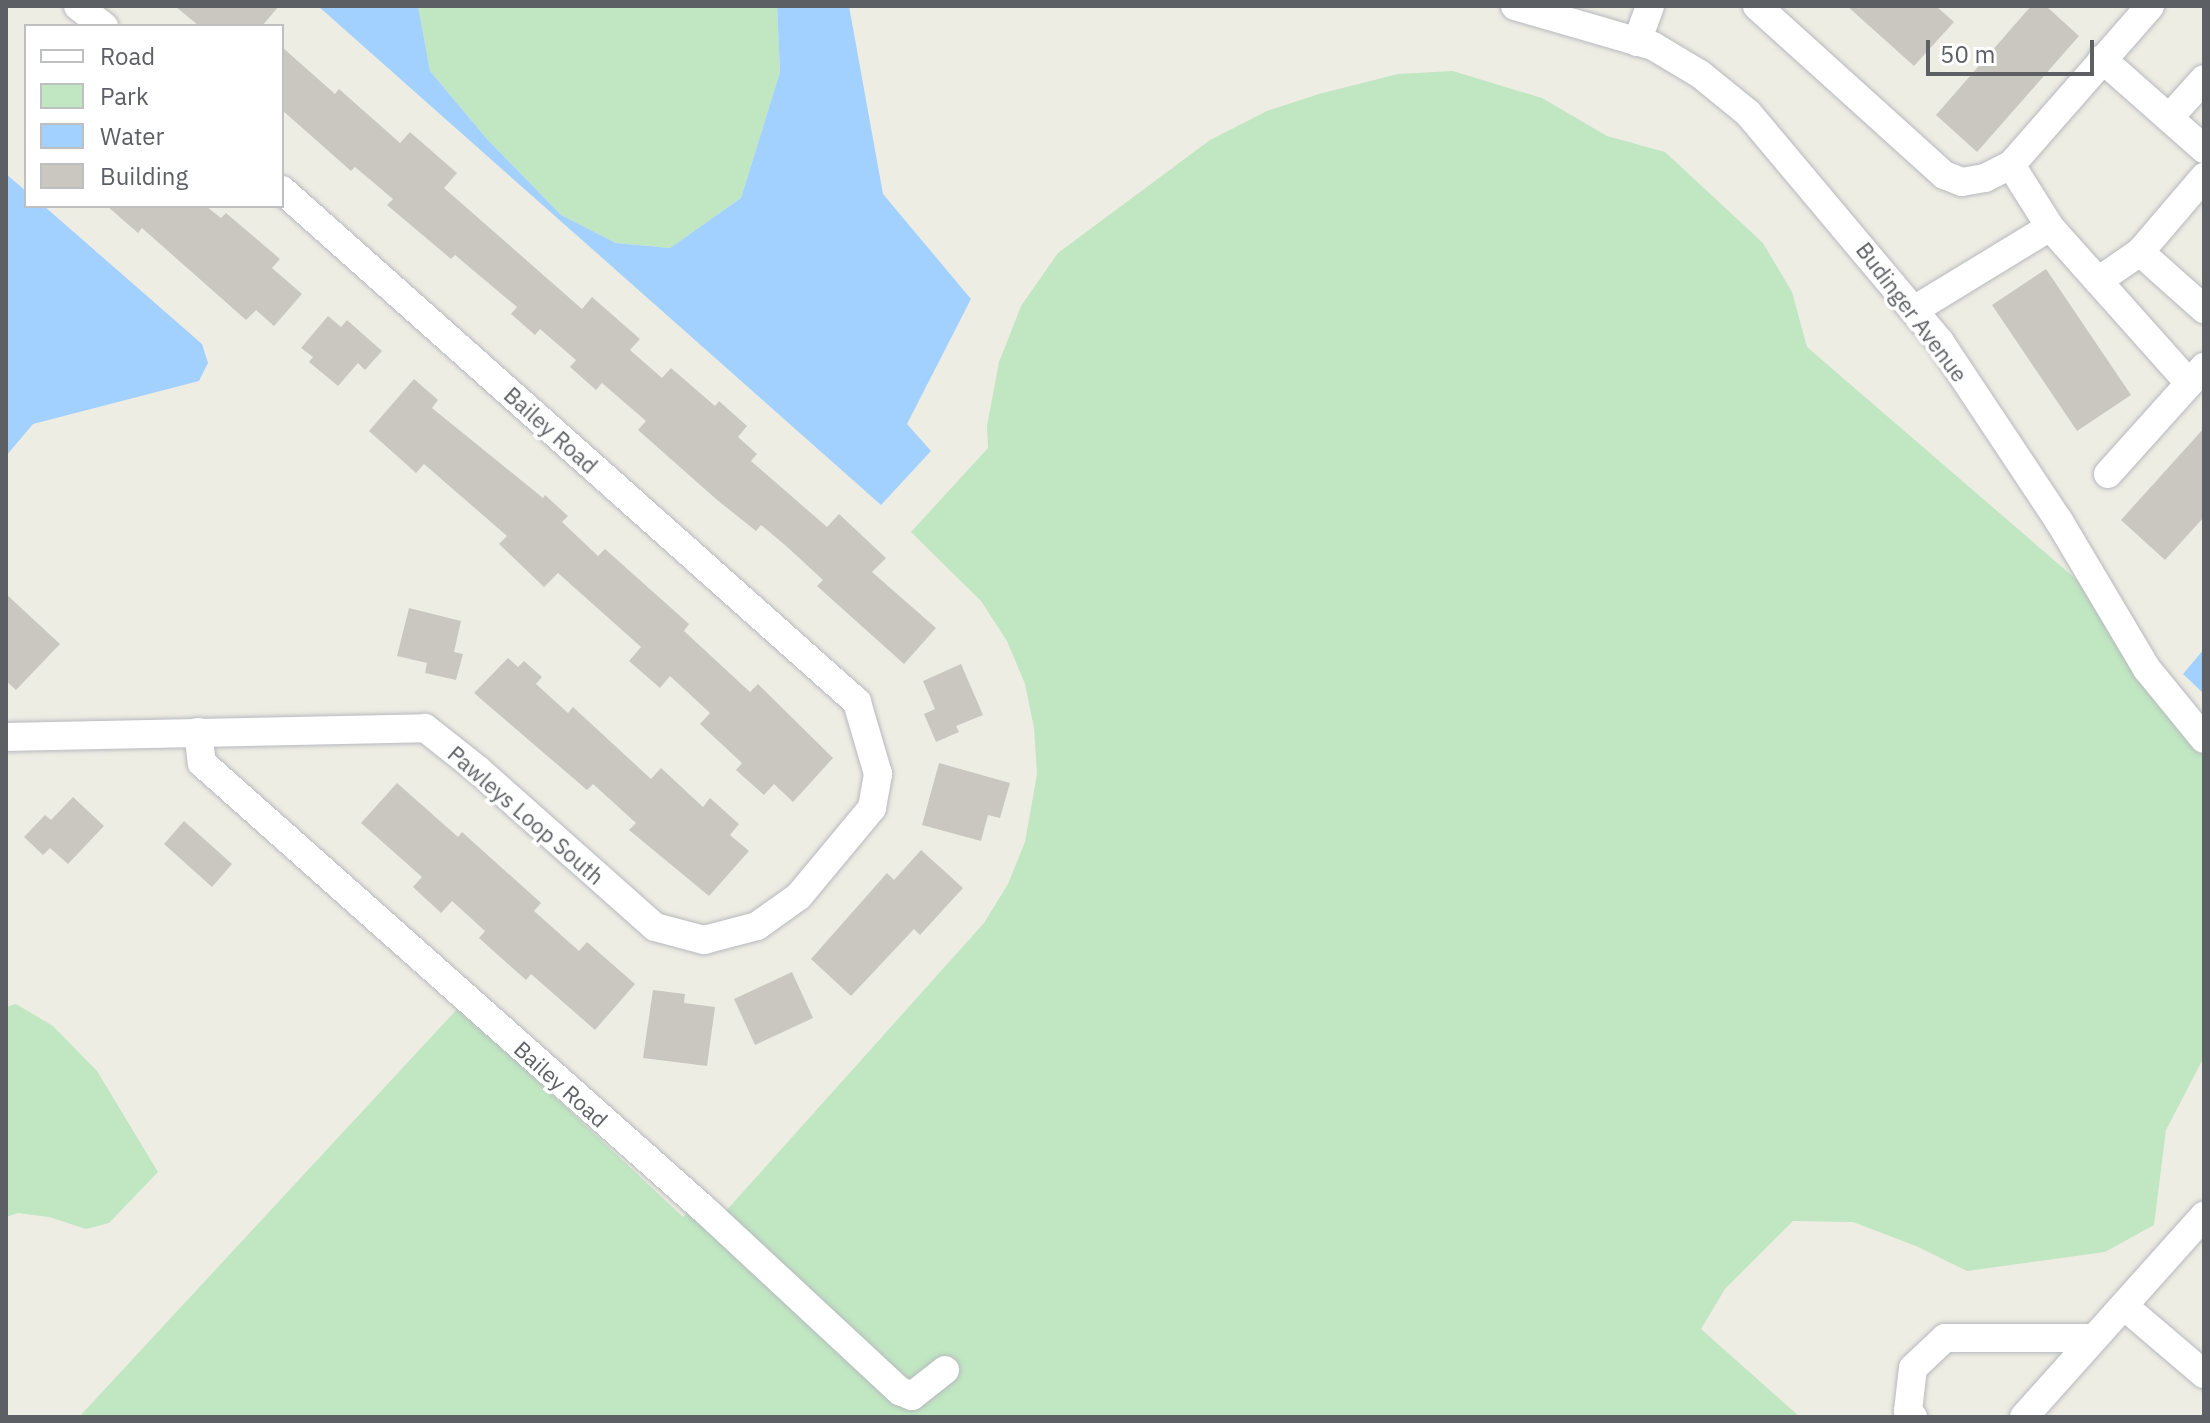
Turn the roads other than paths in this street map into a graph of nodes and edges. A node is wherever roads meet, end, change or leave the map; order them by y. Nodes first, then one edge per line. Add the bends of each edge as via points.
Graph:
1 (78, 6) edge
2 (1515, 6) edge
3 (1650, 6) edge
4 (1757, 6) edge
5 (2150, 6) edge
6 (101, 24) edge
7 (1637, 42) junction
8 (2102, 59) junction
9 (2204, 79) edge
10 (2169, 118) junction
11 (2204, 149) edge
12 (2011, 165) junction
13 (2204, 177) edge
14 (284, 192) edge
15 (2050, 227) junction
16 (2140, 252) junction
17 (2098, 281) junction
18 (2204, 309) edge
19 (1914, 310) junction
20 (2196, 375) edge
21 (2108, 474) dead end
22 (857, 702) joint
23 (198, 732) junction
24 (6, 737) edge
25 (2204, 739) edge
26 (2204, 1216) edge
27 (2124, 1306) junction
28 (2094, 1338) junction
29 (945, 1370) dead end
30 (2204, 1374) edge
31 (1913, 1417) edge
32 (2024, 1417) edge

1 - 6 street
2 - 7 street, Budinger Avenue
3 - 7 street
4 - 12 street via 1944,175 1962,182
5 - 8 street
7 - 19 street, Budinger Avenue via 1700,74 1748,113
8 - 10 street
8 - 12 street
9 - 10 street
10 - 11 street
12 - 15 street
13 - 16 street
14 - 22 street, Bailey Road
15 - 17 street
15 - 19 street
16 - 17 street
16 - 18 street
17 - 20 street
19 - 25 street, Budinger Avenue via 2059,521 2147,669
20 - 21 street
22 - 23 street, Pawleys Loop South via 878,774 872,808 799,896 757,926 704,940 655,927 425,728
23 - 24 street, Pawleys Loop South
23 - 29 street, Bailey Road via 202,763 706,1211 900,1391 912,1396
26 - 27 street
27 - 28 street
27 - 30 street
28 - 31 street via 1945,1338 1913,1368 1908,1411
28 - 32 street

